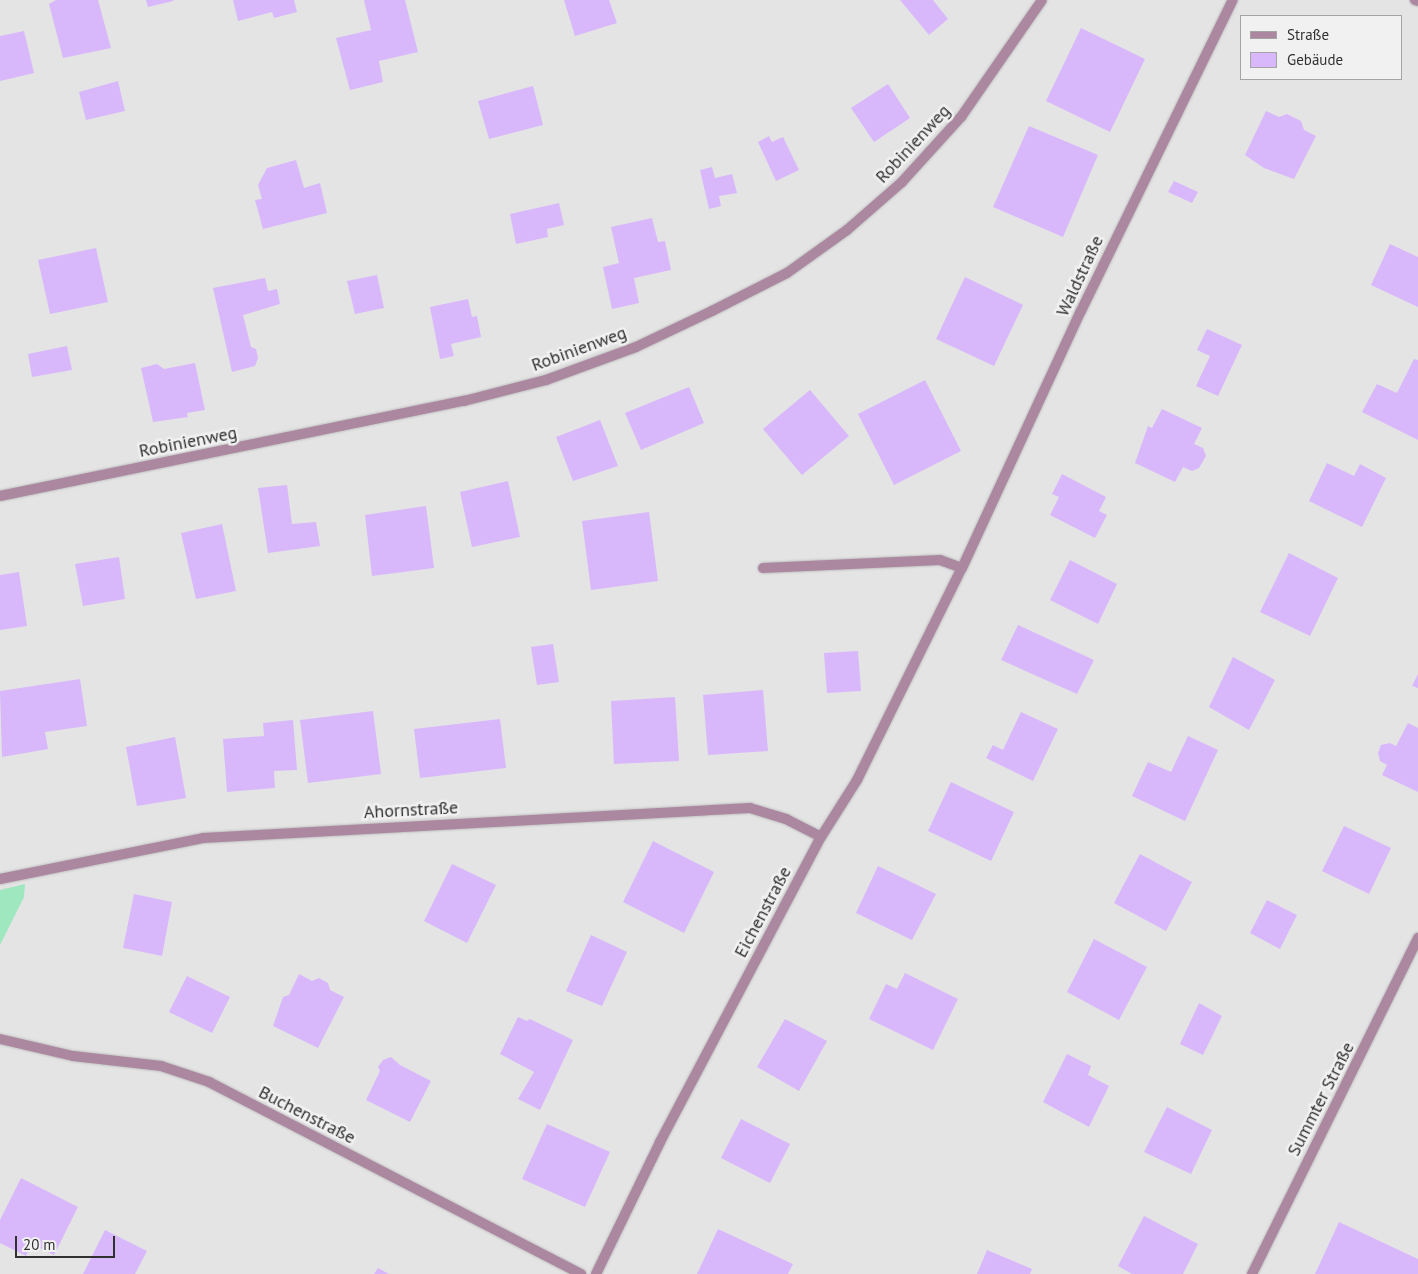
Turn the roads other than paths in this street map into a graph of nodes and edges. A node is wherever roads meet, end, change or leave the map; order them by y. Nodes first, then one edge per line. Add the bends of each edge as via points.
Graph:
1 (1042, 0) edge
2 (1233, 0) edge
3 (0, 496) edge
4 (763, 568) dead end
5 (962, 568) junction
6 (821, 837) junction
7 (0, 879) edge
8 (1418, 938) edge
9 (0, 1039) edge
10 (582, 1274) edge
11 (596, 1274) edge
12 (1252, 1274) edge

1 - 3 street, Robinienweg via 962,117 902,182 847,230 787,273 712,311 636,347 546,380 454,403
2 - 5 street, Waldstraße via 1085,303
4 - 5 street via 940,560
5 - 6 street, Eichenstraße via 857,780
6 - 7 street, Ahornstraße via 786,819 740,808 203,838
6 - 11 street, Eichenstraße via 660,1142
8 - 12 street, Summter Straße
9 - 10 street, Buchenstraße via 73,1056 161,1066 209,1082

